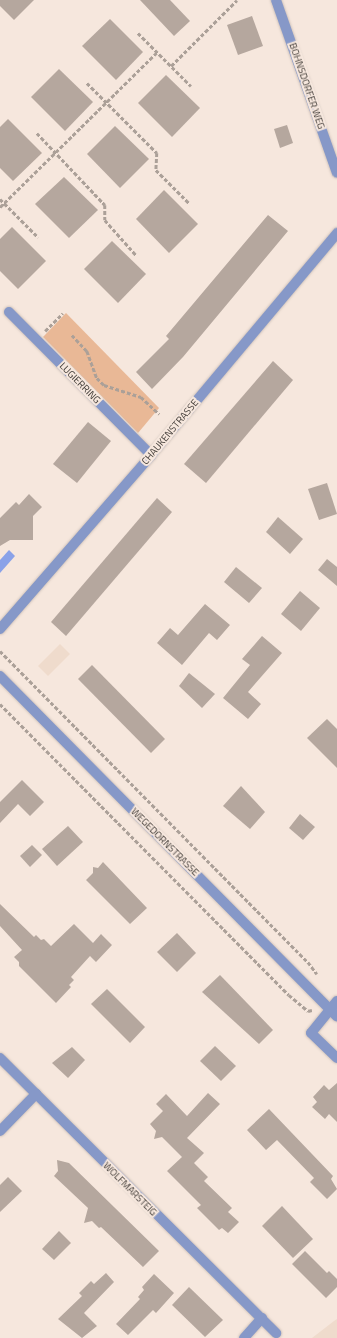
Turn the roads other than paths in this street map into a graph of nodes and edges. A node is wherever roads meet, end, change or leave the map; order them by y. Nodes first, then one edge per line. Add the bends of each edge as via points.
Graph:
1 (276, 0) edge
2 (337, 173) edge
3 (337, 233) edge
4 (9, 312) dead end
5 (151, 455) junction
6 (0, 629) edge
7 (0, 676) edge
8 (337, 1000) edge
9 (330, 1009) junction
10 (337, 1016) edge
11 (0, 1058) edge
12 (337, 1058) edge
13 (36, 1094) junction
14 (0, 1131) edge
15 (262, 1318) junction
16 (276, 1333) dead end
17 (244, 1338) edge

1 - 2 street, BOHNSDORFER WEG
3 - 5 street, CHAUKENSTRASSE
4 - 5 street, LUGIERRING
5 - 6 street, CHAUKENSTRASSE
7 - 9 street, WEGEDORNSTRASSE
8 - 9 street
9 - 10 street, WEGEDORNSTRASSE
9 - 12 street via 311,1033
11 - 13 street, WOLFMARSTEIG
13 - 14 street
13 - 15 street, WOLFMARSTEIG
15 - 16 street, WOLFMARSTEIG
15 - 17 street

